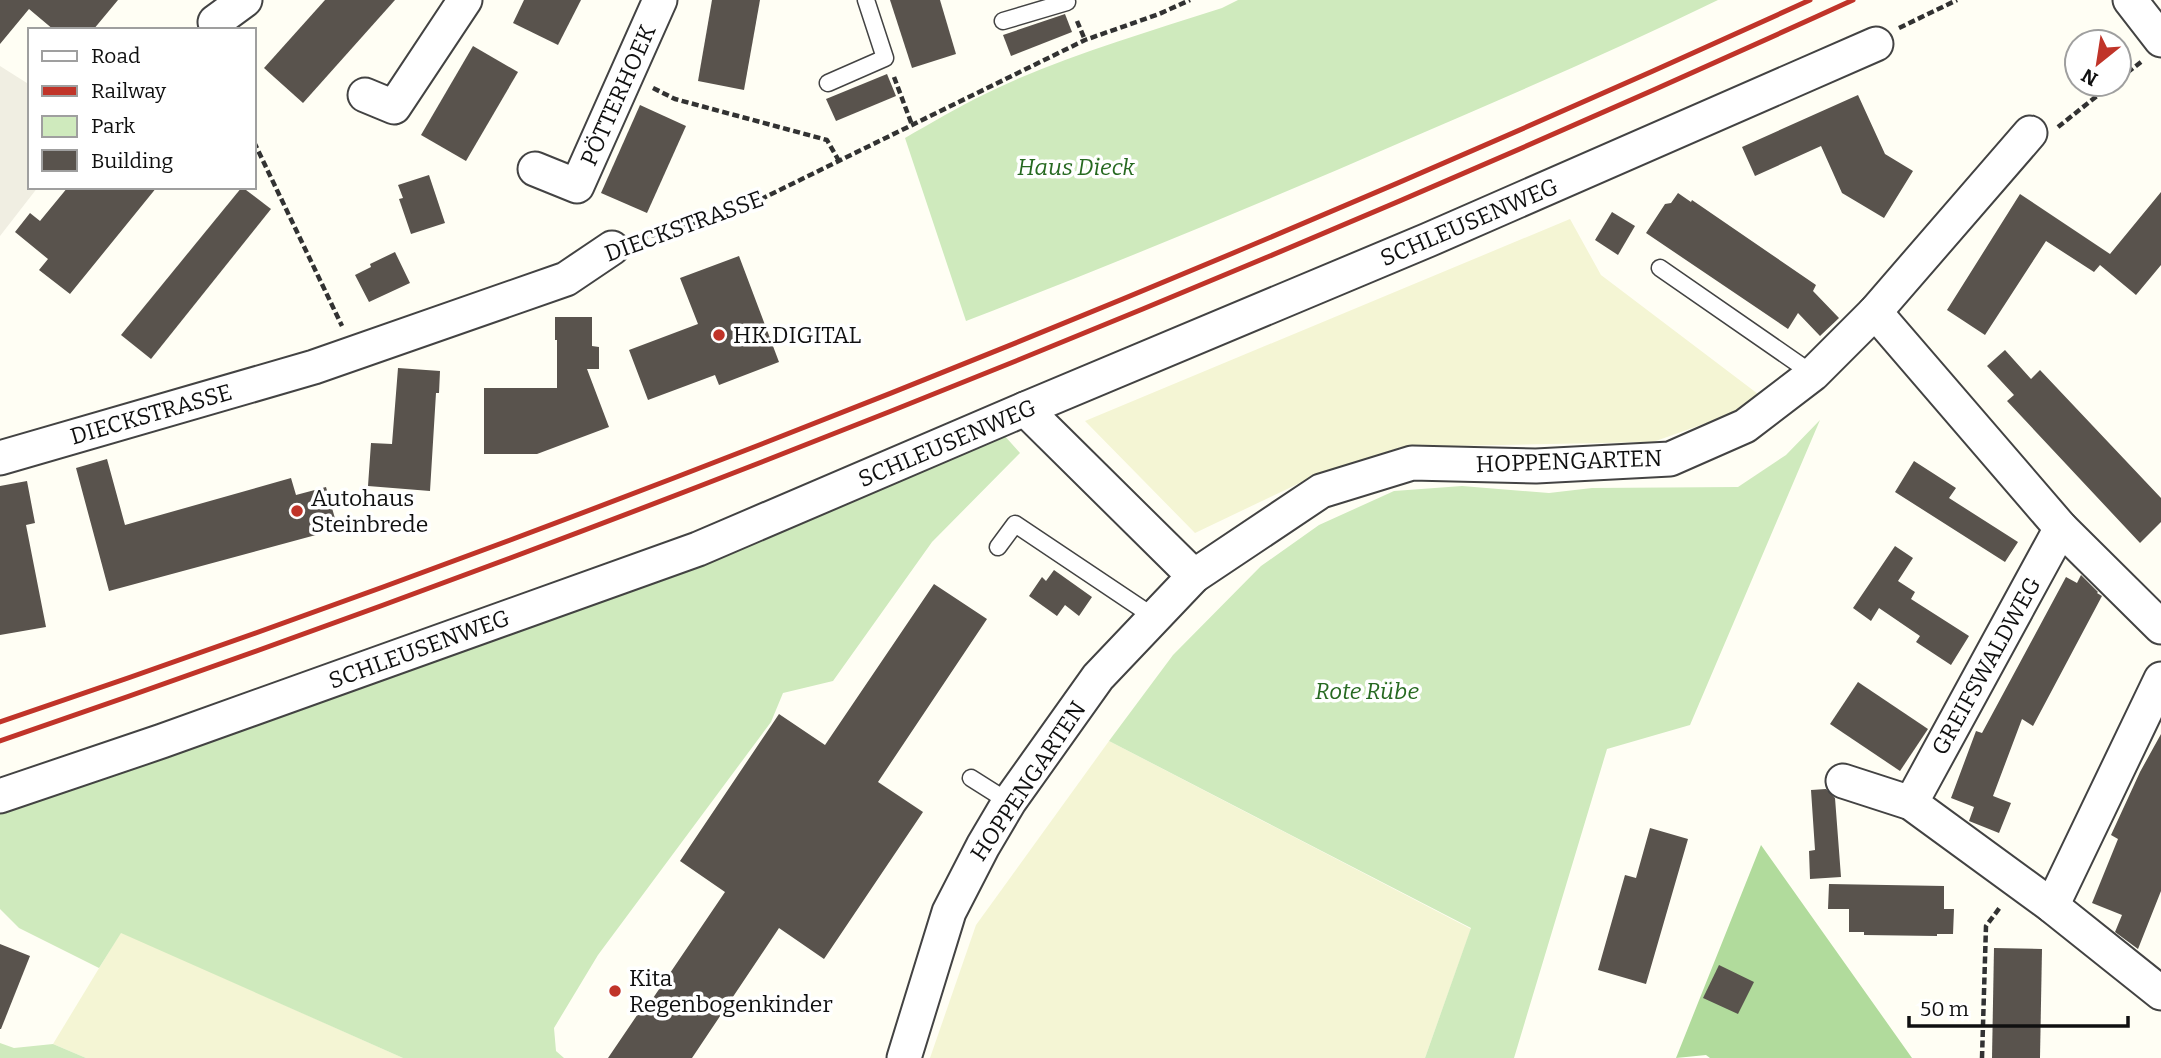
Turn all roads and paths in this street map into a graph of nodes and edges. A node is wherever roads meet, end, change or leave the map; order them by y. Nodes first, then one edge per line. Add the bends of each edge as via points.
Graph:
1 (245, 0) edge
2 (465, 0) edge
3 (660, 0) edge
4 (866, 0) edge
5 (1066, 0) edge
6 (1190, 0) edge
7 (1957, 0) edge
8 (2130, 0) edge
9 (1003, 21) dead end
10 (215, 22) dead end
11 (1079, 24) dead end
12 (1885, 37) joint
13 (1085, 40) junction
14 (2161, 40) edge
15 (885, 58) junction
16 (626, 76) junction
17 (828, 83) dead end
18 (365, 95) dead end
19 (2094, 98) edge
20 (912, 125) junction
21 (2030, 133) joint
22 (256, 146) edge
23 (839, 161) junction
24 (535, 169) dead end
25 (612, 248) joint
26 (1660, 268) dead end
27 (1875, 312) junction
28 (355, 352) junction
29 (1813, 374) junction
30 (1025, 409) junction
31 (0, 458) edge
32 (2061, 528) junction
33 (998, 547) dead end
34 (1194, 576) junction
35 (1154, 617) junction
36 (2161, 627) edge
37 (2161, 679) edge
38 (971, 778) dead end
39 (1843, 781) dead end
40 (0, 796) edge
41 (1009, 802) junction
42 (1911, 803) junction
43 (2019, 882) junction
44 (2052, 906) junction
45 (2161, 993) edge
46 (904, 1058) edge
47 (1982, 1058) edge

1 - 10 street
2 - 18 street via 394,107
3 - 16 street, PÖTTERHOEK
4 - 15 lane
5 - 9 lane
6 - 13 path, DIECKSTRASSE
7 - 12 path
8 - 14 street
11 - 13 path
12 - 30 street, SCHLEUSENWEG via 1428,240
13 - 20 path, DIECKSTRASSE
15 - 17 lane
15 - 20 path
16 - 23 path via 675,99 827,140
16 - 24 street, PÖTTERHOEK via 577,186
19 - 21 path via 2038,143
20 - 23 path, DIECKSTRASSE
21 - 27 street, HOPPENGARTEN
22 - 28 path
23 - 25 path, DIECKSTRASSE via 745,207
25 - 28 street, DIECKSTRASSE via 566,278
26 - 29 lane
27 - 29 street, HOPPENGARTEN
27 - 32 street
28 - 31 street, DIECKSTRASSE
29 - 34 street, HOPPENGARTEN via 1745,426 1670,459 1536,466 1412,463 1321,491
30 - 34 street
30 - 40 street, SCHLEUSENWEG via 698,549
32 - 36 street
32 - 42 street, GREIFSWALDWEG
33 - 35 lane via 1015,524
34 - 35 street, HOPPENGARTEN
35 - 41 street, HOPPENGARTEN via 1098,677
37 - 44 street
38 - 41 lane
39 - 42 street
41 - 46 street, HOPPENGARTEN via 948,912
42 - 43 street
43 - 44 street
43 - 47 path via 1986,926
44 - 45 street

